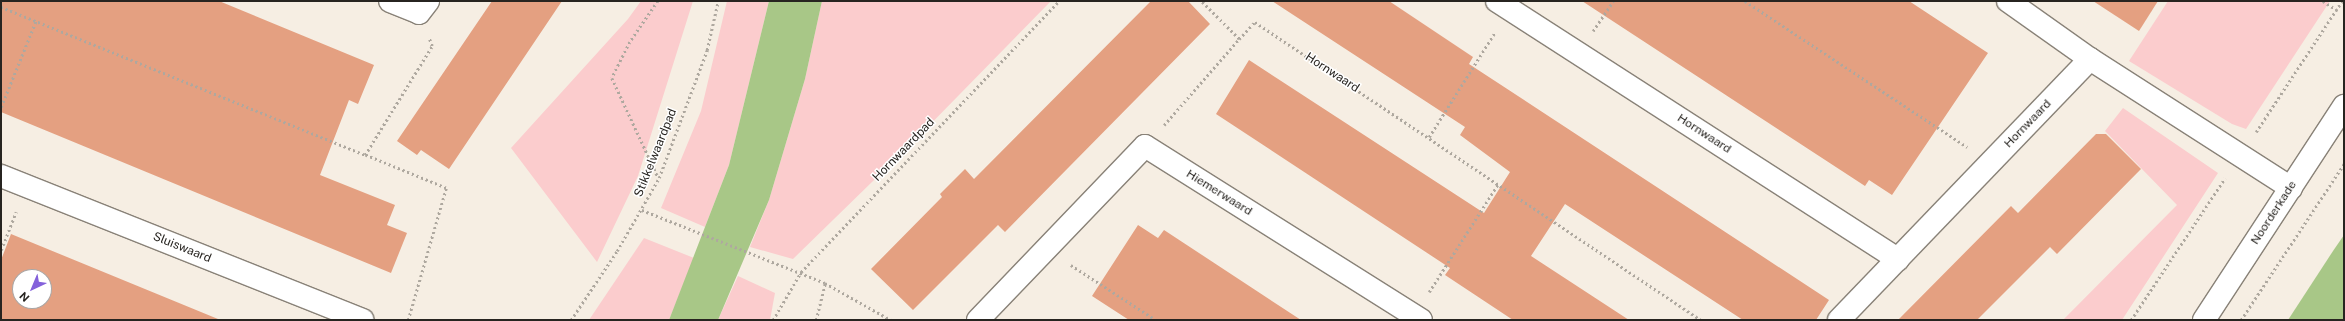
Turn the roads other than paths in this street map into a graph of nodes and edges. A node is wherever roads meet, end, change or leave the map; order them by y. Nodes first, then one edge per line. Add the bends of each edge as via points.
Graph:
1 (390, 1) edge
2 (2008, 1) edge
3 (1503, 5) edge
4 (424, 7) edge
5 (2090, 59) junction
6 (2344, 106) edge
7 (1, 176) edge
8 (2291, 188) junction
9 (1898, 258) junction
10 (1417, 318) edge
11 (362, 320) edge
12 (978, 320) edge
13 (1839, 320) edge
14 (2204, 320) edge

1 - 4 street
2 - 5 street
3 - 9 street, Hornwaard
5 - 8 street
5 - 9 street, Hornwaard
6 - 8 street, Noorderkade
7 - 11 street, Sluiswaard
8 - 14 street, Noorderkade
9 - 13 street, Hornwaard
10 - 12 street, Hiemerwaard via 1145,146 1048,250

